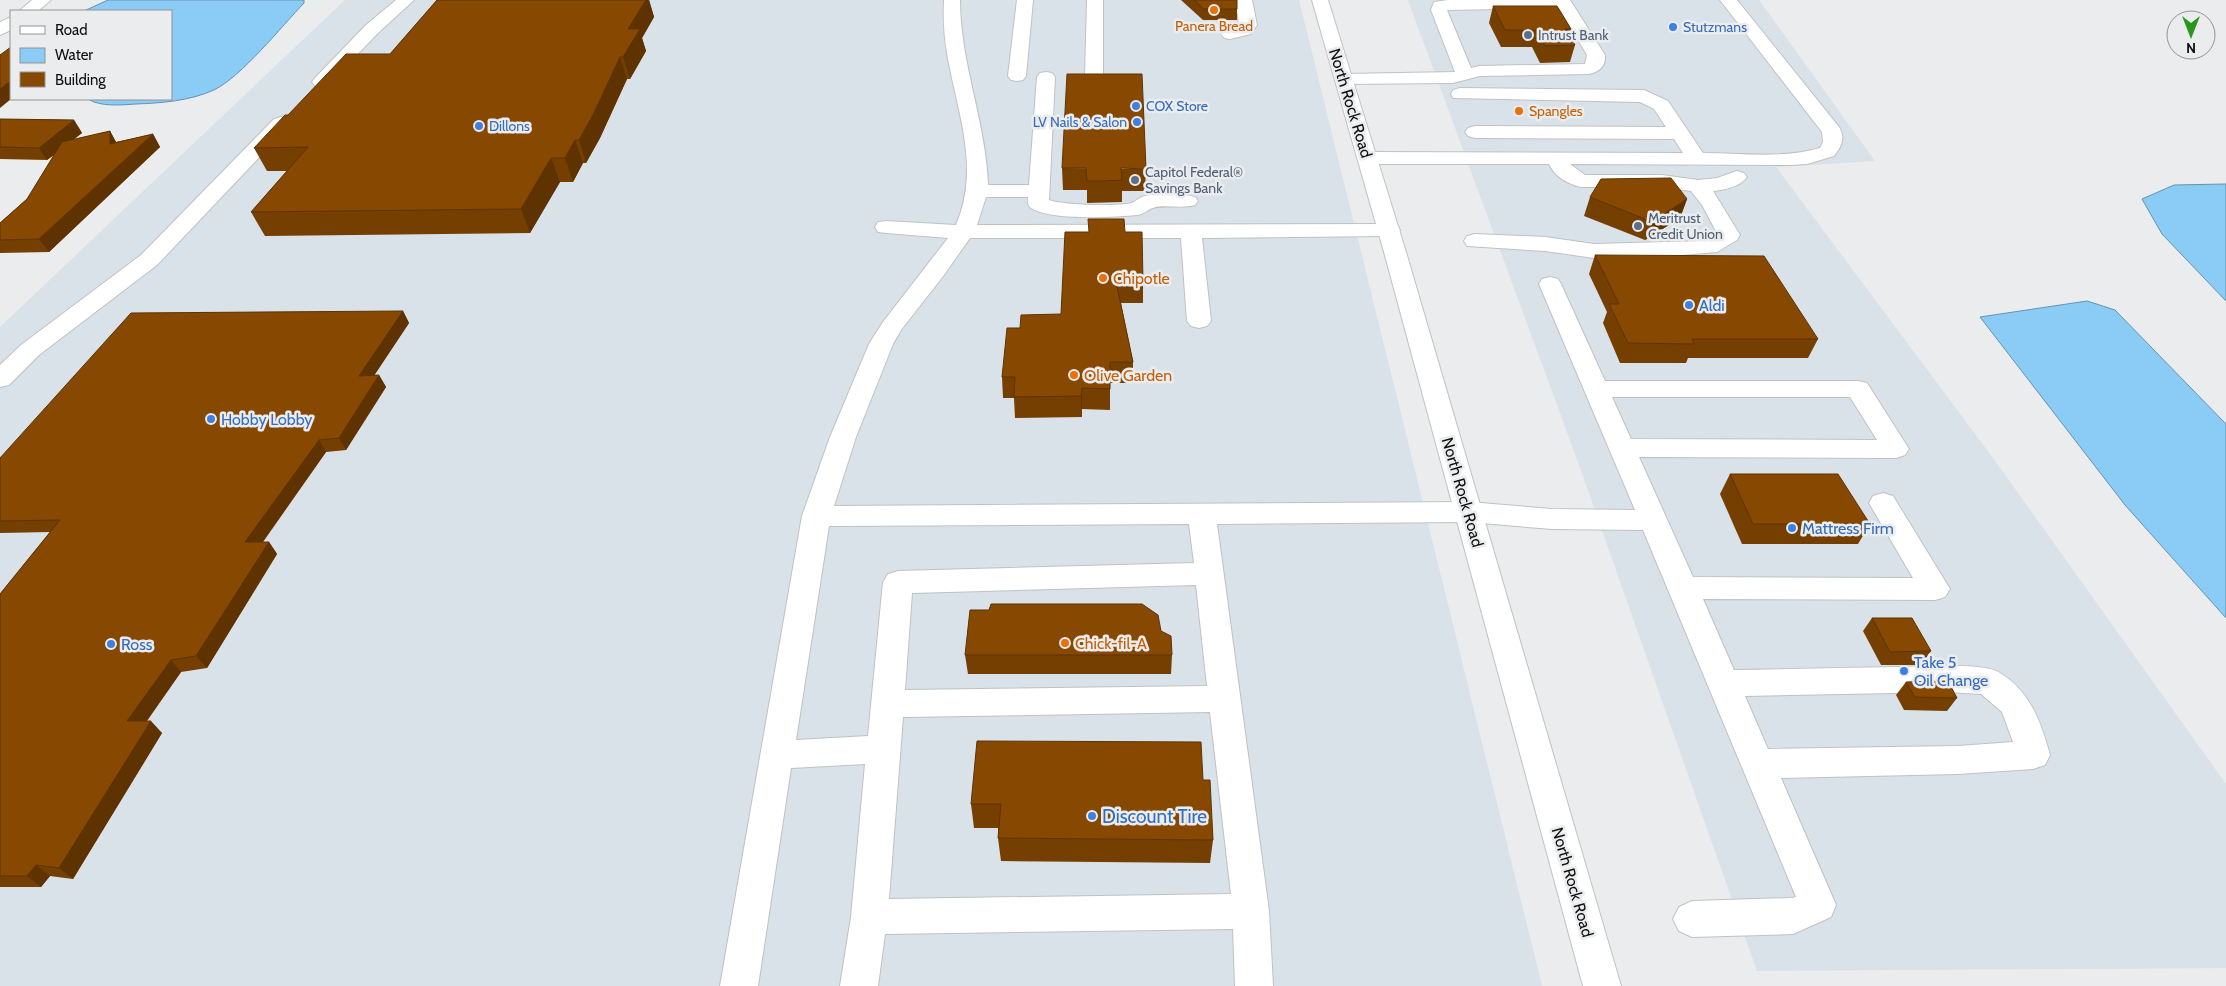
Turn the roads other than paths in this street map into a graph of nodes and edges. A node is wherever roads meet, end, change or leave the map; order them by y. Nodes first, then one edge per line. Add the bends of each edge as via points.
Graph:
1 (43, 0) edge
2 (406, 0) edge
3 (952, 0) edge
4 (1025, 0) edge
5 (1095, 0) edge
6 (1244, 0) edge
7 (1320, 0) edge
8 (1728, 0) edge
9 (1563, 2) edge
10 (28, 10) edge
11 (1230, 34) dead end
12 (1017, 76) dead end
13 (1046, 77) dead end
14 (1094, 77) edge
15 (1344, 79) junction
16 (1465, 101) junction
17 (1680, 133) junction
18 (1368, 158) junction
19 (1486, 159) junction
20 (1557, 159) junction
21 (1697, 159) junction
22 (1737, 177) dead end
23 (1698, 186) junction
24 (1038, 190) junction
25 (976, 191) junction
26 (1188, 200) dead end
27 (886, 227) dead end
28 (962, 230) junction
29 (1389, 230) junction
30 (1192, 232) junction
31 (1475, 241) dead end
32 (1550, 284) dead end
33 (1199, 321) dead end
34 (0, 379) edge
35 (1596, 389) junction
36 (1621, 448) junction
37 (1883, 503) dead end
38 (1469, 512) junction
39 (1202, 513) junction
40 (816, 516) junction
41 (1652, 520) junction
42 (1209, 574) junction
43 (1683, 588) junction
44 (1724, 683) junction
45 (1225, 698) junction
46 (887, 704) junction
47 (883, 750) junction
48 (776, 755) junction
49 (1758, 764) junction
50 (1251, 910) junction
51 (868, 917) junction
52 (1692, 919) dead end
53 (739, 986) edge
54 (859, 986) edge
55 (1254, 986) edge
56 (1602, 986) edge

1 - 10 main road
2 - 34 main road via 372,29 149,260 30,350
3 - 25 main road via 953,44 977,157
4 - 12 main road
5 - 14 main road
6 - 11 main road via 1248,26
7 - 15 main road, North Rock Road
8 - 21 main road via 1832,131 1833,142 1827,152 1807,158
9 - 16 main road via 1596,55 1595,66 1581,70 1497,70
9 - 16 main road via 1440,6
13 - 24 main road
15 - 16 main road
15 - 18 main road, North Rock Road
16 - 17 main road
16 - 17 main road via 1644,96 1661,105
16 - 19 main road
17 - 21 main road
18 - 19 main road
18 - 29 main road, North Rock Road
19 - 20 main road
20 - 21 main road
20 - 23 main road via 1562,170 1580,181 1662,181
22 - 23 main road via 1721,184
23 - 31 main road via 1729,235 1708,247 1594,251 1545,244
24 - 25 main road
24 - 26 main road via 1038,203 1069,210 1138,209 1149,201
25 - 28 main road
27 - 28 main road
28 - 30 main road
28 - 40 main road via 886,336 866,376 833,459
29 - 30 main road
29 - 38 main road, North Rock Road
30 - 33 main road
32 - 35 main road
35 - 36 main road
35 - 36 main road via 1858,389 1896,449
36 - 41 main road
37 - 43 main road via 1935,588
38 - 39 main road
38 - 41 main road via 1552,519
38 - 56 main road, North Rock Road
39 - 40 main road
39 - 42 main road
40 - 48 main road
41 - 43 main road
42 - 45 main road
42 - 46 main road via 898,582
43 - 44 main road
44 - 49 main road
44 - 49 main road via 1988,681 2014,703 2026,728 2033,755 1958,760
45 - 46 main road
45 - 50 main road
46 - 47 main road
47 - 48 main road
47 - 51 main road
48 - 53 main road
49 - 52 main road via 1818,905 1792,916
50 - 51 main road
50 - 55 main road
51 - 54 main road

